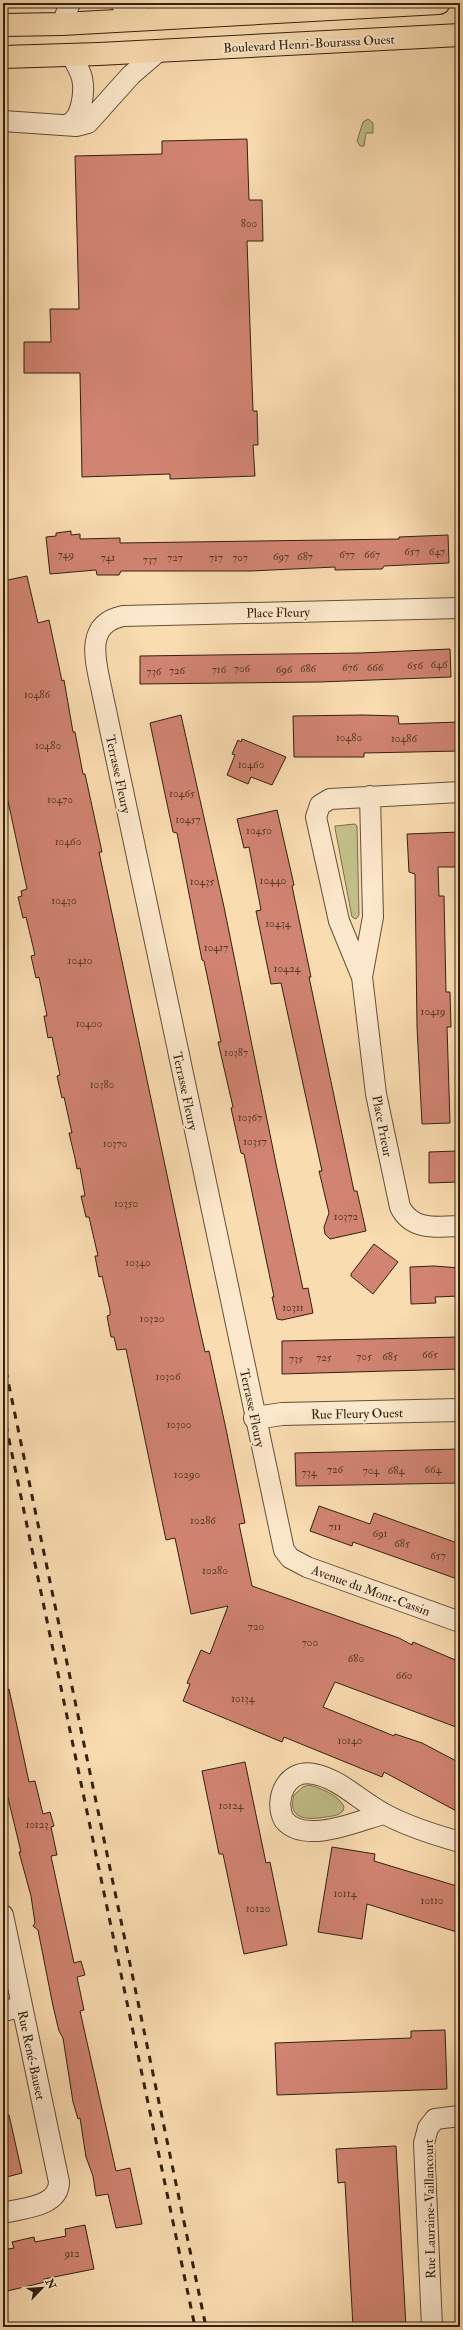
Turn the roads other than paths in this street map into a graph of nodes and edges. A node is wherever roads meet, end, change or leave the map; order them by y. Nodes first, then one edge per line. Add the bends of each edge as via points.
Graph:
1 (70, 3) edge
2 (121, 3) edge
3 (439, 3) edge
4 (144, 18) junction
5 (62, 24) junction
6 (3, 25) edge
7 (460, 35) edge
8 (159, 51) junction
9 (71, 55) junction
10 (3, 56) edge
11 (3, 121) edge
12 (66, 125) junction
13 (460, 608) edge
14 (100, 629) joint
15 (460, 792) edge
16 (370, 796) junction
17 (362, 977) junction
18 (460, 1226) edge
19 (460, 1410) edge
20 (255, 1418) junction
21 (286, 1553) joint
22 (460, 1622) edge
23 (383, 1814) junction
24 (460, 1842) edge
25 (3, 1915) edge
26 (12, 2009) edge
27 (460, 2116) edge
28 (3, 2213) edge
29 (432, 2327) edge

1 - 5 street
2 - 4 street
3 - 4 main road
4 - 5 main road
5 - 6 main road
7 - 8 main road, Boulevard Henri-Bourassa Ouest
8 - 9 main road, Boulevard Henri-Bourassa Ouest
8 - 12 street via 123,83 94,119 82,125
9 - 10 main road, Boulevard Henri-Bourassa Ouest
9 - 12 street via 81,76 82,91 77,114 73,122
11 - 12 street
13 - 14 street, Place Fleury via 129,615 113,619
14 - 20 street, Terrasse Fleury via 95,650 98,670
15 - 16 street, Place Prieur
16 - 17 street, Place Prieur via 373,918
16 - 17 street, Place Prieur via 326,800 317,809 316,817 339,921
17 - 18 street, Place Prieur via 376,1094 400,1207 406,1216 420,1225
19 - 20 street, Rue Fleury Ouest via 282,1414
20 - 21 street, Terrasse Fleury via 279,1535
21 - 22 street, Avenue du Mont-Cassin via 307,1567
23 - 23 street via 329,1780 310,1773 301,1774 290,1780 282,1791 280,1802 282,1816 287,1824 305,1831 326,1829
23 - 24 street
25 - 26 street, Rue René-Bauset
26 - 28 street, Rue René-Bauset via 59,2187 56,2194 44,2203
27 - 29 street, Rue Lauraine-Vaillancourt via 435,2119 428,2128 424,2143

